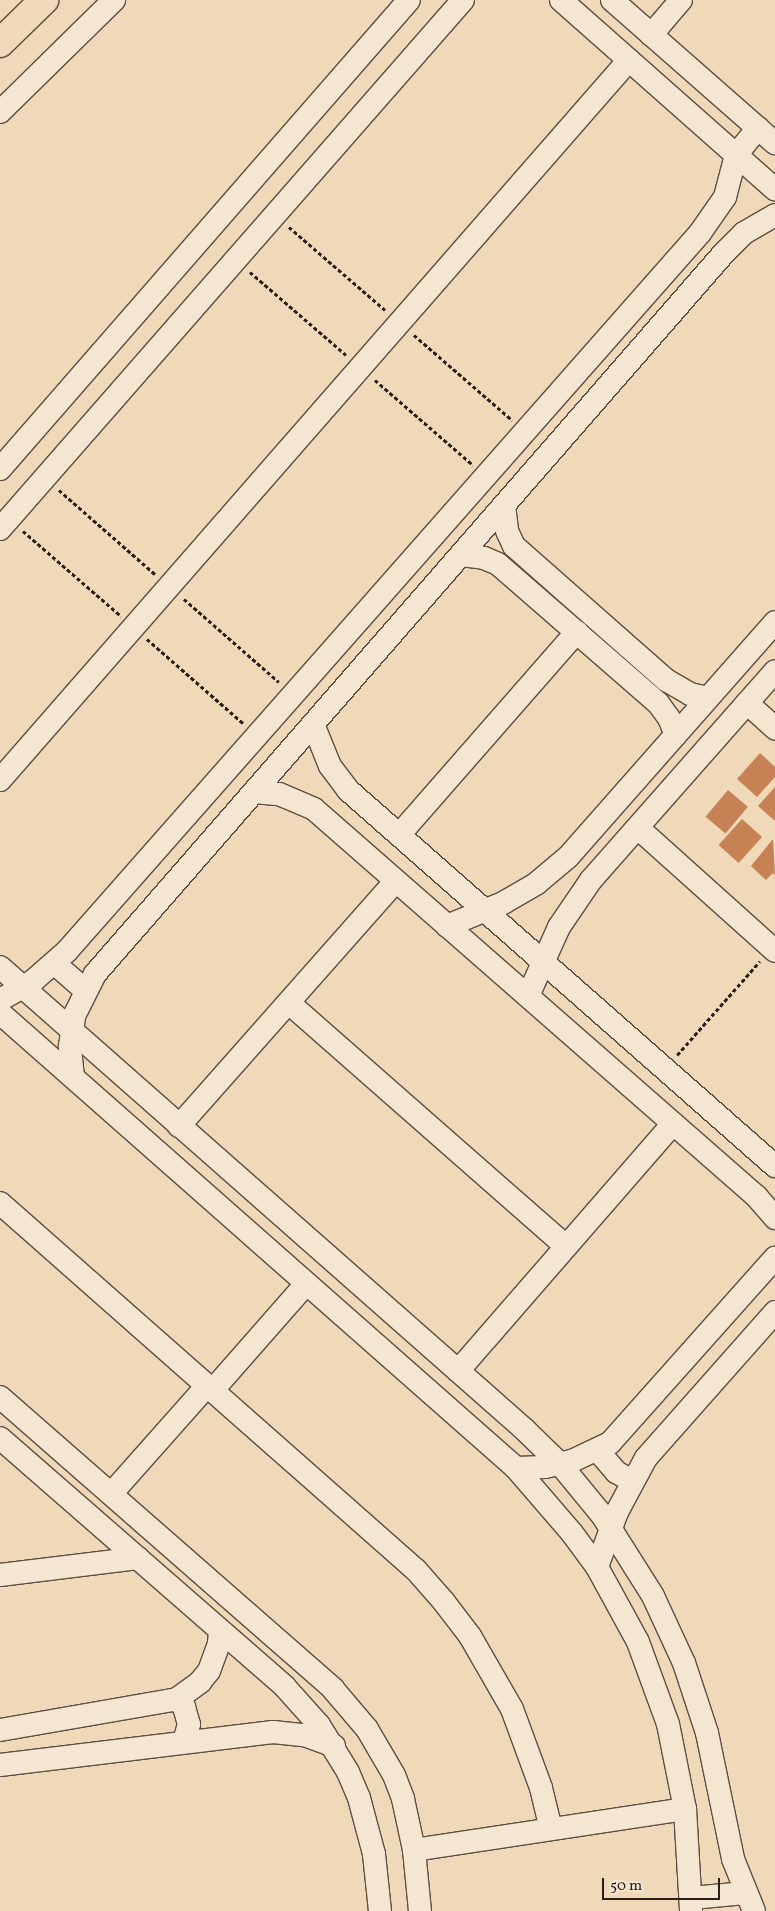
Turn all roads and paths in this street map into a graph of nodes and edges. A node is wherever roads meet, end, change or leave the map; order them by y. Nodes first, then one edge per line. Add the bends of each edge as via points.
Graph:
1 (44, 0) edge
2 (114, 0) edge
3 (409, 0) edge
4 (463, 0) edge
5 (561, 0) edge
6 (612, 0) edge
7 (681, 0) edge
8 (651, 34) junction
9 (0, 43) edge
10 (629, 60) junction
11 (0, 112) edge
12 (767, 136) edge
13 (736, 155) junction
14 (775, 189) edge
15 (775, 215) edge
16 (700, 233) junction
17 (724, 254) junction
18 (0, 469) edge
19 (504, 505) junction
20 (3, 520) edge
21 (514, 546) junction
22 (461, 555) junction
23 (498, 564) junction
24 (775, 622) edge
25 (356, 623) junction
26 (577, 632) junction
27 (382, 646) junction
28 (775, 672) edge
29 (666, 680) junction
30 (651, 697) junction
31 (708, 698) junction
32 (747, 703) junction
33 (313, 724) junction
34 (775, 728) edge
35 (676, 735) junction
36 (0, 780) edge
37 (348, 790) junction
38 (254, 792) junction
39 (324, 818) junction
40 (638, 828) junction
41 (399, 835) junction
42 (553, 871) junction
43 (396, 881) junction
44 (580, 895) junction
45 (486, 911) junction
46 (447, 926) junction
47 (773, 949) edge
48 (542, 961) junction
49 (54, 963) junction
50 (0, 967) edge
51 (23, 988) junction
52 (85, 990) junction
53 (528, 996) junction
54 (0, 1000) edge
55 (289, 1003) junction
56 (0, 1013) edge
57 (71, 1030) junction
58 (665, 1069) junction
59 (73, 1077) junction
60 (673, 1124) junction
61 (180, 1126) junction
62 (775, 1166) edge
63 (775, 1176) edge
64 (757, 1197) junction
65 (0, 1203) edge
66 (775, 1218) edge
67 (566, 1246) junction
68 (775, 1258) edge
69 (306, 1284) junction
70 (775, 1312) edge
71 (458, 1371) junction
72 (210, 1388) junction
73 (0, 1398) edge
74 (0, 1438) edge
75 (598, 1451) junction
76 (560, 1464) junction
77 (516, 1468) junction
78 (632, 1482) junction
79 (111, 1494) junction
80 (610, 1527) junction
81 (138, 1558) junction
82 (597, 1567) junction
83 (0, 1575) edge
84 (220, 1589) junction
85 (199, 1612) junction
86 (220, 1630) junction
87 (177, 1699) junction
88 (0, 1730) edge
89 (184, 1742) junction
90 (334, 1746) junction
91 (0, 1765) edge
92 (685, 1809) junction
93 (551, 1829) junction
94 (414, 1850) junction
95 (750, 1902) edge
96 (691, 1905) edge
97 (380, 1911) edge
98 (420, 1911) edge

1 - 9 main road
2 - 11 street
3 - 18 street
4 - 20 street
5 - 10 street
6 - 8 street
7 - 8 street
8 - 12 street
10 - 13 street
10 - 36 street
12 - 13 street
13 - 14 street
13 - 16 street via 725,197
15 - 17 street via 744,233
16 - 17 street
16 - 25 street
17 - 19 street
19 - 21 street via 507,531
19 - 22 street
21 - 23 street
21 - 29 street
22 - 23 street via 484,558
22 - 27 street
23 - 26 street
24 - 31 street
25 - 27 street
25 - 49 street
26 - 30 street
26 - 41 street
27 - 33 street
28 - 32 street
29 - 30 street
29 - 31 street via 690,694
30 - 35 street via 669,718
31 - 35 street
32 - 34 street
32 - 40 street
33 - 37 street via 330,766
33 - 38 street
35 - 42 street
37 - 39 street
37 - 41 street
38 - 39 street via 291,798
38 - 52 street
39 - 43 street
40 - 44 street
40 - 47 street
41 - 45 street
42 - 44 street
42 - 45 street
43 - 46 street
43 - 55 street
44 - 48 street
45 - 46 street
45 - 48 street
46 - 53 street
47 - 58 path
48 - 53 street
48 - 58 street
49 - 51 street
49 - 52 street
50 - 51 street
51 - 54 street
51 - 57 street
52 - 57 street
53 - 60 street
55 - 61 street
55 - 67 street
56 - 59 street
57 - 59 street
57 - 61 street
58 - 62 street
59 - 69 street
60 - 64 street
60 - 67 street
61 - 71 street
63 - 64 street
64 - 66 street
65 - 72 street
67 - 71 street
68 - 75 street via 621,1434
69 - 72 street
69 - 77 street
70 - 78 street via 646,1458
71 - 76 street
72 - 79 street
72 - 93 street via 416,1570 444,1602 470,1636 512,1709 539,1780
73 - 79 street
74 - 81 street
75 - 76 street
75 - 78 street via 616,1472
76 - 77 street
76 - 80 street
77 - 82 street
78 - 80 street
79 - 84 street
80 - 82 street
80 - 95 street via 653,1596 690,1680 707,1733 728,1841
81 - 83 street
81 - 85 street
82 - 92 street via 655,1682 672,1741
84 - 85 street
84 - 94 street via 333,1689 367,1729 394,1775 410,1824
85 - 86 street
86 - 87 street via 209,1671
86 - 90 street via 286,1687
87 - 88 street
87 - 89 street via 184,1707 189,1724
89 - 90 street via 273,1732 304,1735
89 - 91 street
90 - 97 street via 348,1772 368,1826
92 - 93 street
92 - 96 street
93 - 94 street
94 - 98 street
95 - 96 street

